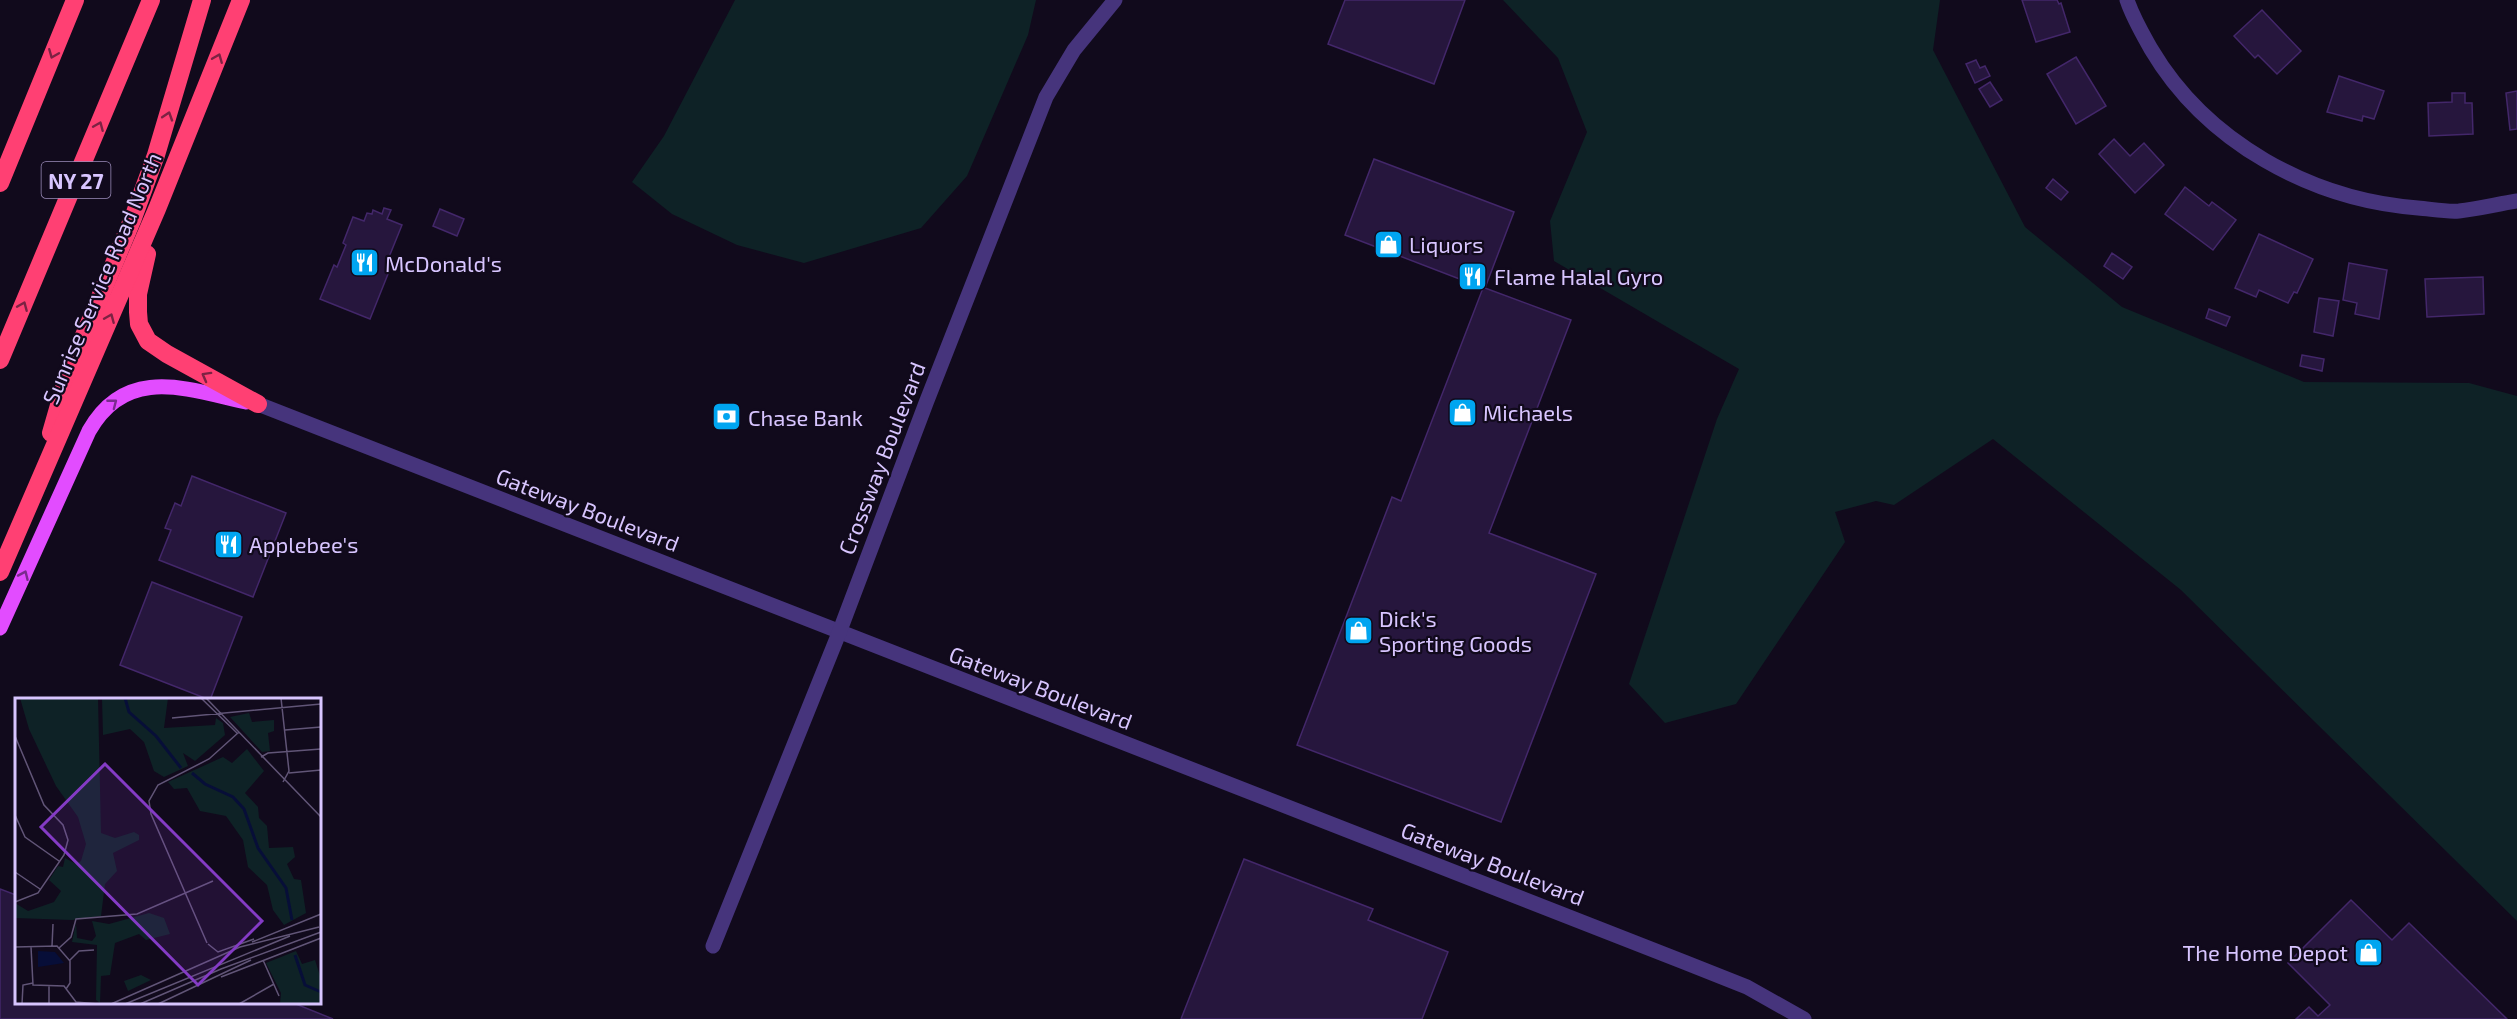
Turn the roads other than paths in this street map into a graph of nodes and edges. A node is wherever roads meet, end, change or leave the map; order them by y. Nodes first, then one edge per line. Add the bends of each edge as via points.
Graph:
1 (75, 0) edge
2 (151, 0) edge
3 (202, 0) edge
4 (241, 0) edge
5 (250, 0) edge
6 (1115, 0) edge
7 (2127, 0) edge
8 (230, 28) junction
9 (0, 183) edge
10 (2517, 201) edge
11 (157, 209) junction
12 (0, 360) edge
13 (258, 404) junction
14 (29, 507) junction
15 (0, 572) edge
16 (0, 628) edge
17 (839, 633) junction
18 (713, 946) dead end
19 (1804, 1019) edge

1 -> 9 highway, NY 27
12 -> 2 highway, NY 27
14 -> 3 highway via 68,374 156,155
4 - 8 highway, Sunrise Service Road North
5 - 8 highway
6 - 17 street, Crossway Boulevard via 1074,50 1046,97
7 - 10 street via 2132,16 2163,68 2200,114 2241,146 2304,180 2358,199 2402,207 2457,211
11 -> 8 highway, Sunrise Service Road North
13 -> 11 highway via 167,354 142,332 138,294
14 -> 11 highway, Sunrise Service Road North
16 -> 13 main road via 89,431 110,404 132,392 159,385
13 - 17 street, Gateway Boulevard
14 - 15 highway, Sunrise Service Road North
17 - 18 street, Crossway Boulevard
17 - 19 street, Gateway Boulevard via 1716,974

